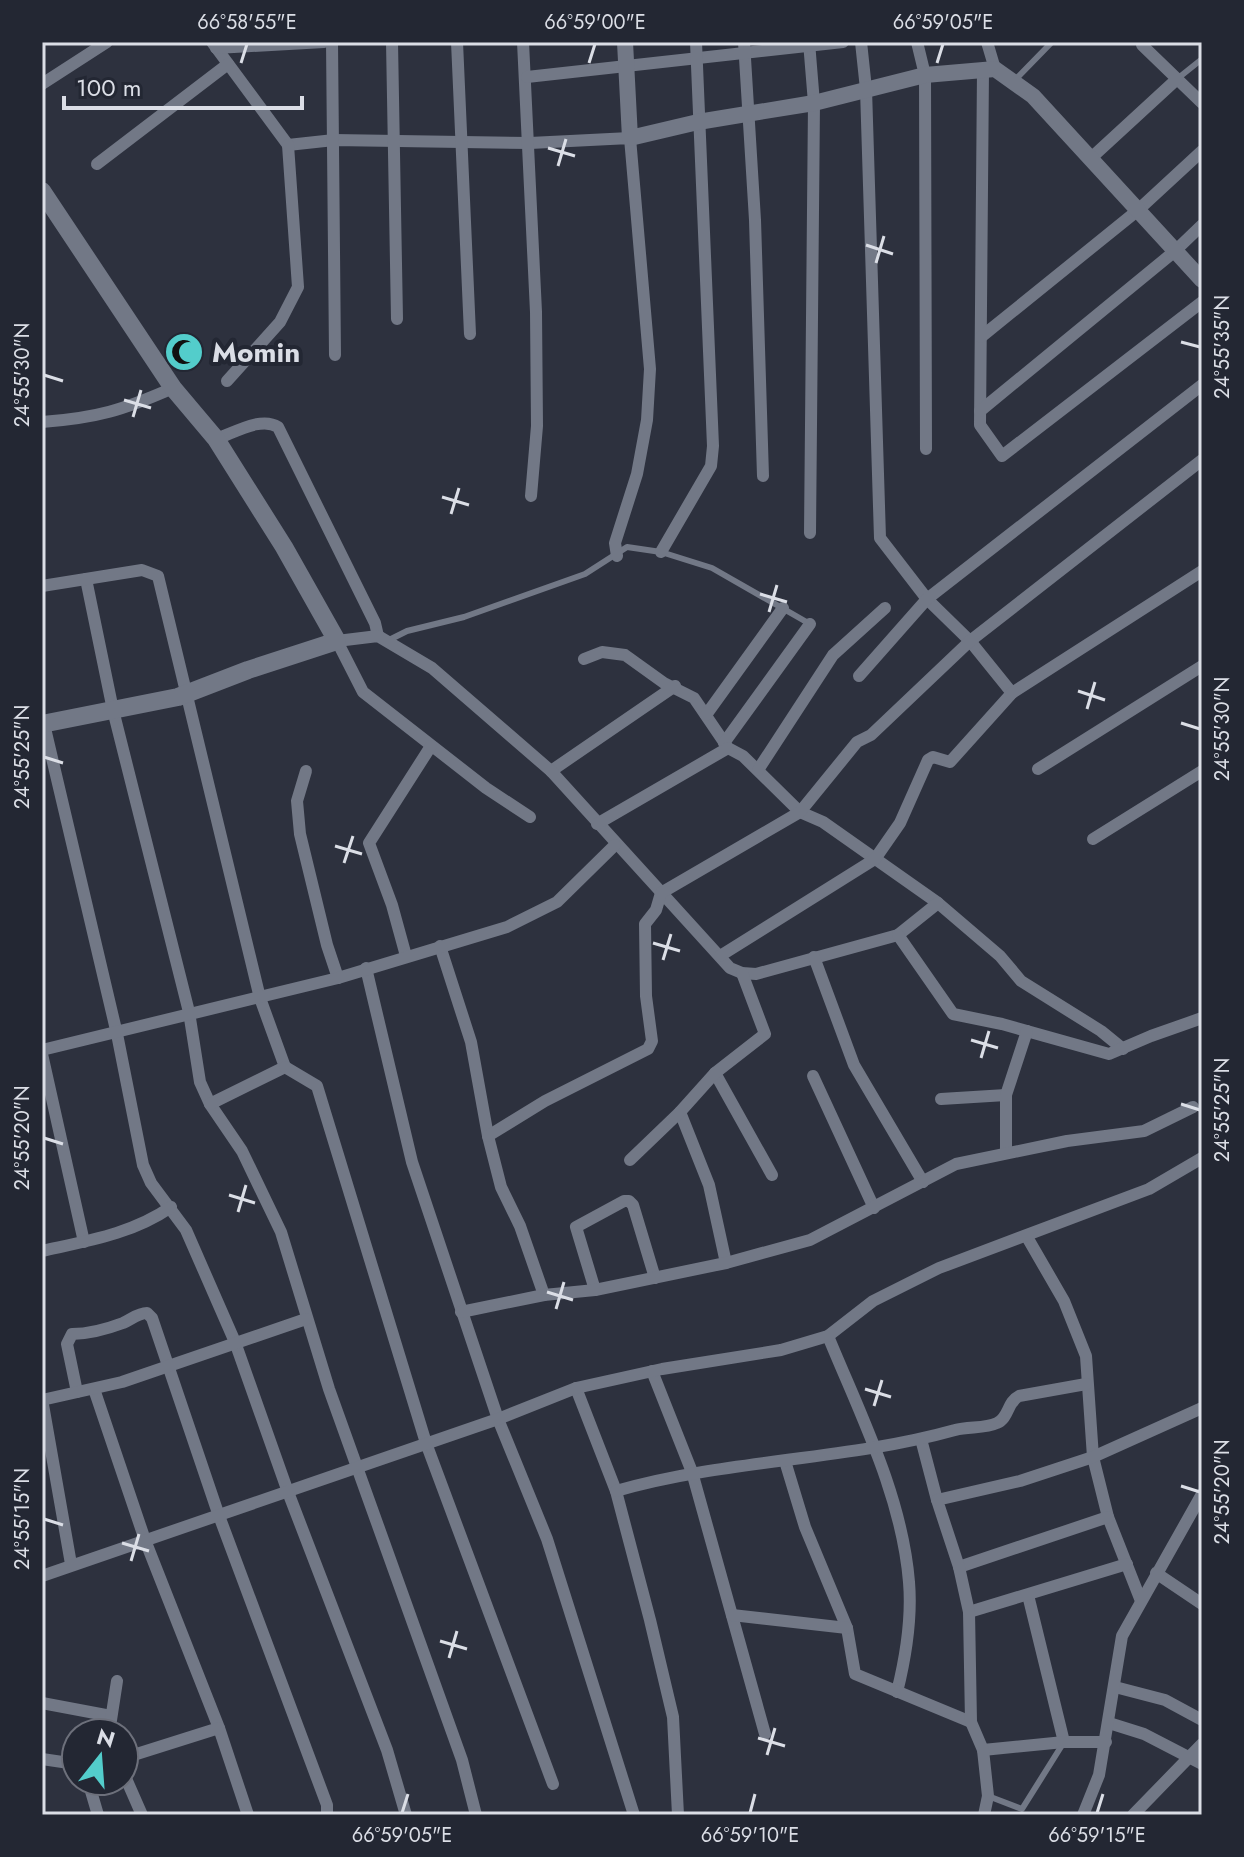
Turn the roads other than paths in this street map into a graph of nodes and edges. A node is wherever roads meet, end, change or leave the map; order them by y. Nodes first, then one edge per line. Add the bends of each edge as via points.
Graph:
1 (107, 42) edge
2 (324, 42) edge
3 (332, 42) edge
4 (392, 42) edge
5 (457, 42) edge
6 (523, 42) edge
7 (625, 42) edge
8 (696, 42) edge
9 (843, 42) edge
10 (861, 42) edge
11 (917, 42) edge
12 (987, 42) edge
13 (1052, 42) edge
14 (278, 43) edge
15 (809, 44) edge
16 (214, 45) edge
17 (1142, 45) dead end
18 (744, 48) edge
19 (1202, 59) edge
20 (696, 60) junction
21 (228, 64) junction
22 (627, 67) junction
23 (989, 70) junction
24 (925, 75) junction
25 (527, 77) junction
26 (1177, 79) junction
27 (1013, 82) junction
28 (42, 84) edge
29 (866, 89) junction
30 (814, 103) junction
31 (1202, 103) edge
32 (749, 113) junction
33 (698, 122) junction
34 (630, 138) junction
35 (334, 140) junction
36 (394, 142) junction
37 (461, 142) junction
38 (530, 143) junction
39 (288, 145) junction
40 (1202, 151) edge
41 (1090, 159) junction
42 (97, 164) dead end
43 (42, 191) edge
44 (1137, 211) junction
45 (1202, 225) edge
46 (1175, 251) junction
47 (1202, 280) edge
48 (1202, 302) edge
49 (397, 319) dead end
50 (470, 334) dead end
51 (981, 337) junction
52 (335, 355) dead end
53 (227, 381) dead end
54 (1202, 385) edge
55 (173, 388) junction
56 (980, 411) junction
57 (42, 422) edge
58 (216, 439) junction
59 (926, 449) dead end
60 (1202, 460) edge
61 (763, 476) dead end
62 (531, 496) dead end
63 (810, 533) dead end
64 (661, 552) junction
65 (617, 556) junction
66 (1202, 571) edge
67 (86, 579) junction
68 (42, 586) edge
69 (927, 599) junction
70 (783, 608) junction
71 (885, 608) dead end
72 (810, 624) joint
73 (382, 639) junction
74 (337, 641) junction
75 (970, 641) junction
76 (584, 659) dead end
77 (1202, 666) edge
78 (859, 676) dead end
79 (675, 686) junction
80 (187, 693) junction
81 (1012, 693) junction
82 (113, 710) junction
83 (706, 715) junction
84 (43, 724) edge
85 (431, 746) junction
86 (726, 746) junction
87 (1038, 769) dead end
88 (758, 770) junction
89 (306, 771) dead end
90 (551, 771) junction
91 (1202, 771) edge
92 (800, 812) junction
93 (530, 817) dead end
94 (597, 824) junction
95 (1093, 839) dead end
96 (615, 845) junction
97 (875, 859) junction
98 (661, 893) junction
99 (938, 903) junction
100 (898, 935) junction
101 (440, 946) junction
102 (406, 956) junction
103 (720, 956) junction
104 (814, 957) junction
105 (366, 968) junction
106 (742, 973) junction
107 (338, 978) junction
108 (260, 998) junction
109 (189, 1012) junction
110 (1202, 1018) edge
111 (1027, 1031) junction
112 (117, 1034) junction
113 (1123, 1049) junction
114 (42, 1052) edge
115 (285, 1067) junction
116 (715, 1073) junction
117 (813, 1076) dead end
118 (1006, 1095) junction
119 (941, 1099) dead end
120 (210, 1104) junction
121 (1193, 1107) dead end
122 (680, 1112) junction
123 (488, 1136) junction
124 (1006, 1153) junction
125 (1202, 1158) edge
126 (630, 1160) dead end
127 (772, 1175) dead end
128 (923, 1182) junction
129 (171, 1207) junction
130 (874, 1208) junction
131 (1027, 1237) junction
132 (84, 1242) junction
133 (42, 1251) edge
134 (726, 1263) junction
135 (655, 1278) junction
136 (595, 1290) junction
137 (544, 1295) junction
138 (461, 1312) junction
139 (306, 1319) junction
140 (828, 1336) junction
141 (235, 1342) junction
142 (169, 1367) junction
143 (652, 1371) junction
144 (1086, 1384) junction
145 (576, 1388) junction
146 (94, 1389) junction
147 (77, 1392) junction
148 (42, 1400) edge
149 (1202, 1408) edge
150 (498, 1419) junction
151 (921, 1439) junction
152 (426, 1443) junction
153 (874, 1449) junction
154 (1093, 1457) junction
155 (785, 1461) junction
156 (356, 1467) junction
157 (692, 1472) junction
158 (616, 1491) junction
159 (288, 1492) junction
160 (1201, 1499) edge
161 (937, 1500) junction
162 (218, 1513) junction
163 (1108, 1517) junction
164 (145, 1540) junction
165 (71, 1564) junction
166 (1127, 1564) junction
167 (959, 1567) junction
168 (1156, 1573) junction
169 (42, 1576) edge
170 (1028, 1595) junction
171 (1141, 1601) junction
172 (1202, 1604) edge
173 (969, 1612) junction
174 (732, 1615) junction
175 (847, 1628) junction
176 (117, 1681) dead end
177 (1115, 1687) junction
178 (897, 1692) junction
179 (42, 1703) edge
180 (111, 1716) joint
181 (1202, 1720) edge
182 (971, 1722) junction
183 (1109, 1723) junction
184 (219, 1728) junction
185 (765, 1734) dead end
186 (1064, 1742) junction
187 (1106, 1742) junction
188 (1202, 1744) edge
189 (983, 1750) junction
190 (140, 1753) edge
191 (1196, 1760) edge
192 (553, 1784) dead end
193 (988, 1796) junction
194 (248, 1815) edge
195 (327, 1815) edge
196 (406, 1815) edge
197 (476, 1815) edge
198 (634, 1815) edge
199 (678, 1815) edge
200 (984, 1815) edge
201 (1083, 1815) edge
202 (1133, 1815) edge

1 - 28 street
2 - 14 street
3 - 35 street
4 - 36 street
5 - 37 street
6 - 25 street
7 - 22 street
8 - 20 street
9 - 15 street
10 - 29 street
11 - 24 street
12 - 23 street
13 - 27 lane
14 - 16 street
15 - 18 street
15 - 30 street
16 - 21 street
17 - 26 street
18 - 20 street
18 - 32 street
19 - 26 lane
20 - 22 street
20 - 33 street
21 - 39 street
21 - 42 street
22 - 25 street
22 - 34 street
23 - 24 street
23 - 27 street
23 - 51 street
24 - 29 street
24 - 59 street
25 - 38 street
26 - 31 street
26 - 41 street
27 - 41 street via 1033,96
29 - 30 street
29 - 69 street via 880,538
30 - 32 street
30 - 63 street
32 - 33 street
32 - 61 street
33 - 34 street
33 - 64 street via 713,446 711,466
34 - 38 street
34 - 65 street via 650,369 640,461 615,543
35 - 36 street
35 - 39 street
35 - 52 street
36 - 37 street
36 - 49 street
37 - 38 street
37 - 50 street
38 - 62 street via 537,426
39 - 53 street via 298,287 280,322
40 - 44 street
41 - 44 street
43 - 55 main road
44 - 46 street
44 - 51 street
45 - 46 street
46 - 47 street
46 - 56 street
48 - 56 street via 1002,456 980,425
51 - 56 street
54 - 69 street
55 - 57 street via 126,409
55 - 58 main road
58 - 73 street via 263,423 278,427
58 - 74 main road
60 - 75 street
64 - 65 lane via 627,547
64 - 70 lane via 712,568
65 - 73 lane via 585,574 464,617
66 - 81 street
67 - 68 street
67 - 80 street via 142,570 158,576
67 - 82 street
69 - 75 street
69 - 78 street
70 - 72 lane
70 - 83 street
71 - 88 street via 833,655
72 - 86 street
73 - 74 street
73 - 90 street via 432,668
74 - 80 main road
74 - 85 street via 363,692
75 - 81 street
75 - 92 street via 871,735 857,742
76 - 79 street via 602,652 625,655
77 - 87 street
79 - 83 street via 694,698
79 - 90 street
80 - 82 main road
80 - 108 street
81 - 97 street via 950,762 928,760 900,823
82 - 84 main road
82 - 109 street
83 - 86 street
84 - 112 street
85 - 93 street
85 - 102 street via 369,843
86 - 88 street
86 - 94 street
88 - 92 street
89 - 107 street via 297,801 300,834
90 - 94 street
91 - 95 street
92 - 97 street
92 - 98 street
94 - 96 street
96 - 98 street
96 - 101 street via 557,902 507,927
97 - 99 street
97 - 103 street
98 - 103 street
98 - 123 street via 645,924 650,1047
99 - 100 street
99 - 113 street via 1021,981
100 - 104 street
100 - 111 street via 953,1014
101 - 102 street
101 - 123 street via 471,1042
102 - 105 street
103 - 106 street
104 - 106 street via 756,974
104 - 128 street via 854,1065
105 - 107 street
105 - 138 street via 412,1162
106 - 116 street via 765,1034
107 - 108 street
108 - 109 street
108 - 115 street
109 - 112 street
109 - 120 street via 200,1082
110 - 113 street
111 - 113 street via 1109,1054
111 - 118 street
112 - 114 street
112 - 129 street via 143,1165
114 - 132 street
115 - 120 street
115 - 152 street via 317,1086
116 - 122 street
116 - 127 street
117 - 130 street
118 - 119 street
118 - 124 street
120 - 139 street via 242,1151 281,1232
121 - 124 street via 1144,1131
122 - 126 street
122 - 134 street via 709,1185
123 - 137 street via 501,1187
124 - 128 street via 956,1164
125 - 131 street via 1149,1189
128 - 130 street
129 - 132 street via 150,1222
129 - 141 street
130 - 134 street via 810,1240
131 - 140 street via 939,1268 873,1301
131 - 144 street via 1064,1301 1086,1356
132 - 133 street
134 - 135 street
135 - 136 street
135 - 136 street via 633,1205 624,1201 576,1227
136 - 137 street
137 - 138 street
138 - 150 street
139 - 141 street
139 - 156 street
140 - 143 street via 781,1350
140 - 153 street
141 - 142 street
141 - 159 street
142 - 146 street
142 - 147 street via 152,1318 140,1313 110,1327 72,1334 67,1344
142 - 162 street
143 - 145 street
143 - 157 street
144 - 151 street via 1019,1396 995,1424
144 - 154 street
145 - 150 street
145 - 158 street
146 - 147 street
146 - 164 street
147 - 148 street
148 - 165 street
149 - 154 street
150 - 152 street
150 - 198 street via 547,1539
151 - 153 street
151 - 161 street
152 - 156 street
152 - 192 street
153 - 155 street
153 - 178 street via 896,1514 909,1582 907,1652
154 - 161 street
154 - 163 street
155 - 157 street
155 - 175 street via 805,1527
156 - 159 street
156 - 197 street via 462,1760
157 - 158 street
157 - 174 street
158 - 199 street via 673,1717
159 - 162 street
159 - 196 street via 387,1750
160 - 168 street
161 - 167 street
162 - 164 street
162 - 195 street
163 - 166 street
163 - 167 street
164 - 165 street
164 - 184 street
165 - 169 street
166 - 170 street
166 - 171 street
167 - 173 street
168 - 171 street
168 - 172 street
170 - 173 street
170 - 186 street
171 - 177 street via 1122,1636
173 - 182 street
174 - 175 street
174 - 185 street
175 - 178 street via 855,1674
176 - 180 street
177 - 181 street via 1165,1700
177 - 183 street
178 - 182 street
179 - 180 street
182 - 189 street
183 - 187 street
183 - 191 street
184 - 190 street
184 - 194 street
186 - 187 street
186 - 189 street
186 - 193 lane via 1022,1809
187 - 201 street
188 - 191 street
189 - 193 street
191 - 202 street
193 - 200 street

